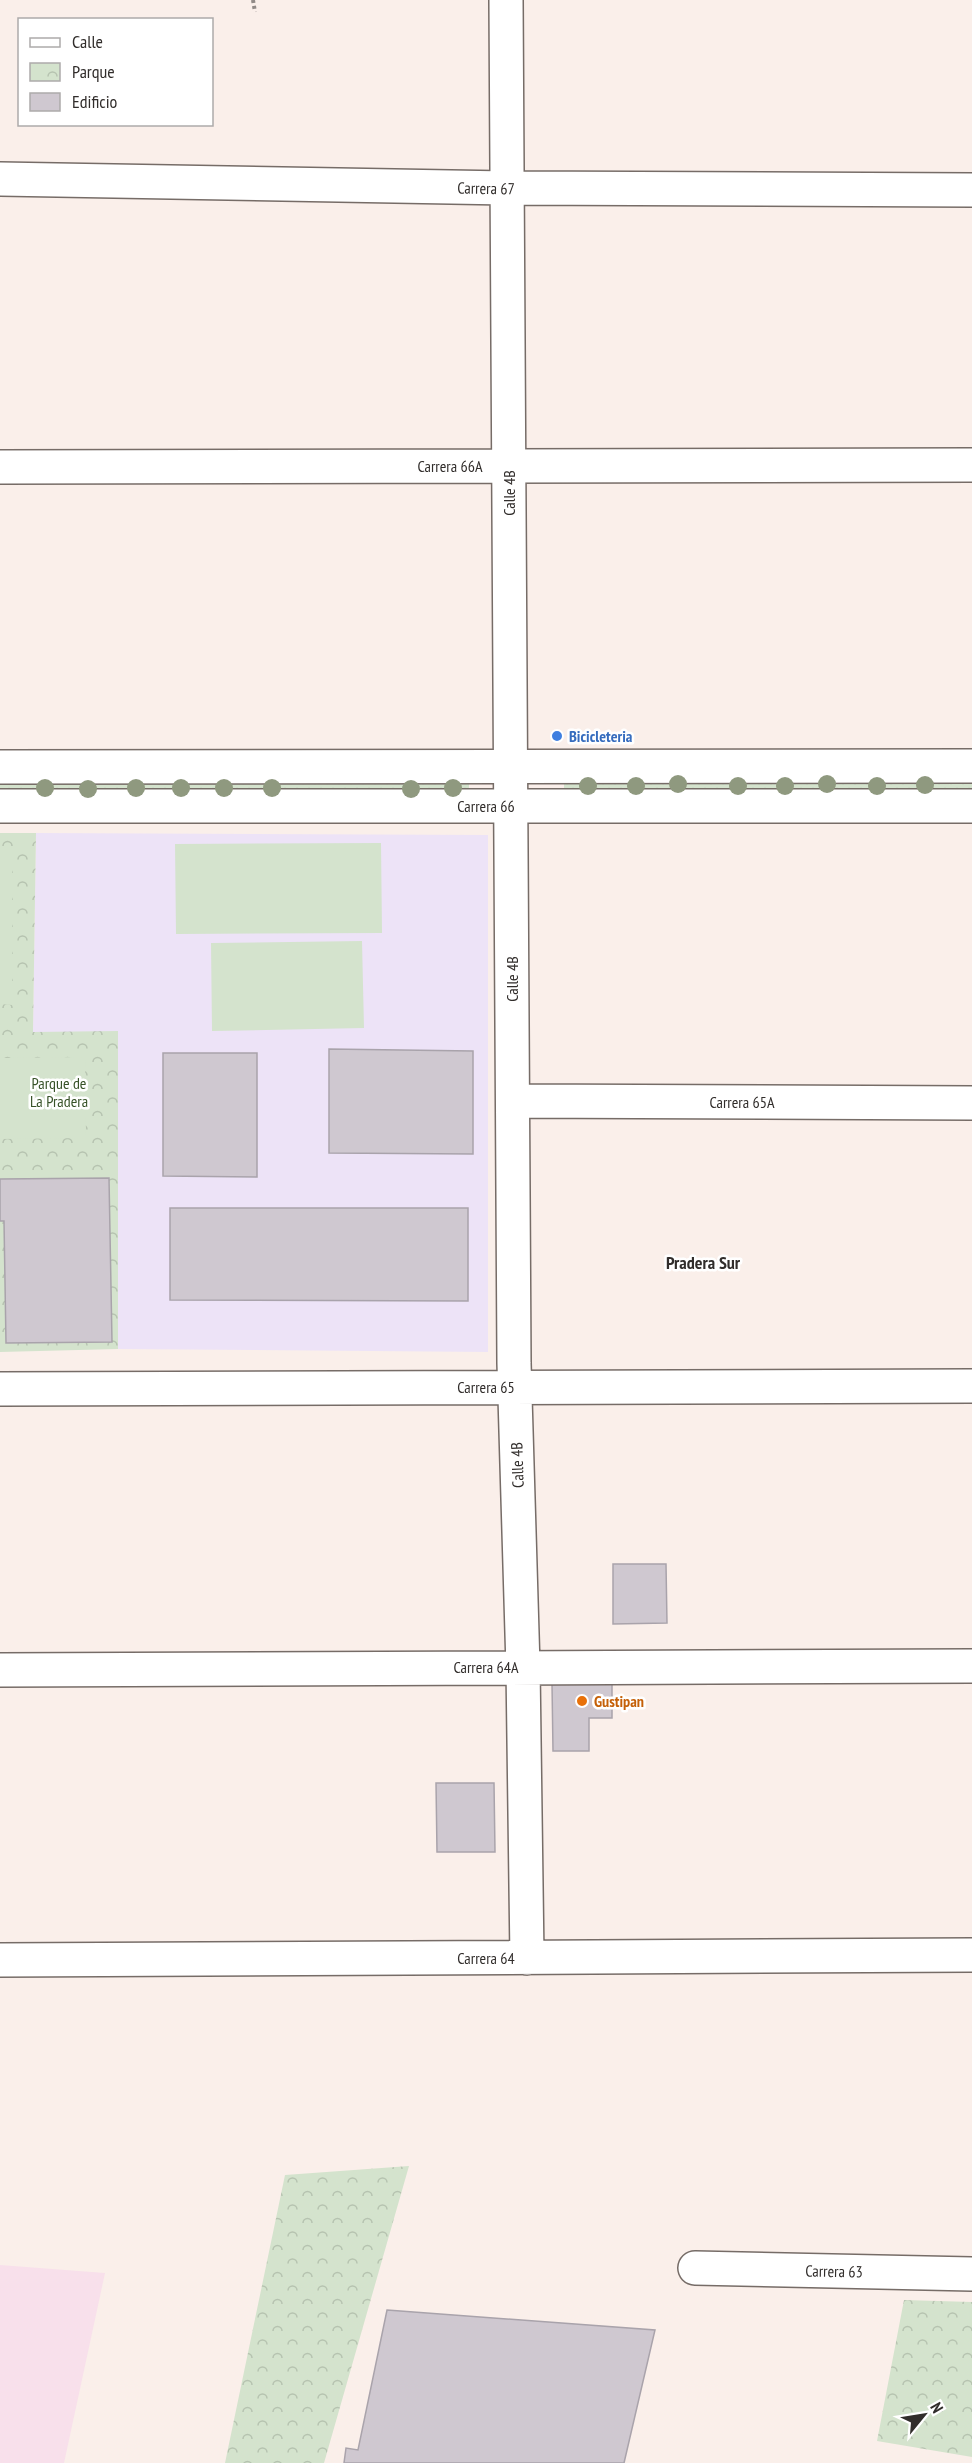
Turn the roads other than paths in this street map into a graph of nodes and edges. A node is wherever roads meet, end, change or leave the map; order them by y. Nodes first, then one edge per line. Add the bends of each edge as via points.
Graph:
1 (506, 0) edge
2 (0, 179) edge
3 (507, 188) junction
4 (972, 190) edge
5 (972, 465) edge
6 (509, 466) junction
7 (0, 467) edge
8 (511, 766) junction
9 (972, 766) edge
10 (0, 767) edge
11 (0, 806) edge
12 (511, 806) junction
13 (972, 806) edge
14 (513, 1101) junction
15 (972, 1103) edge
16 (972, 1386) edge
17 (515, 1387) junction
18 (0, 1389) edge
19 (972, 1666) edge
20 (523, 1667) junction
21 (0, 1670) edge
22 (972, 1955) edge
23 (527, 1958) junction
24 (0, 1960) edge
25 (695, 2268) dead end
26 (972, 2274) edge

1 - 3 street, Calle 4B
2 - 3 street, Carrera 67
3 - 4 street, Carrera 67
3 - 6 street, Calle 4B
5 - 6 street, Carrera 66A
6 - 7 street, Carrera 66A
6 - 8 street, Calle 4B
8 - 9 street
8 - 10 street
8 - 12 street, Calle 4B
11 - 12 street, Carrera 66
12 - 13 street, Carrera 66
12 - 14 street, Calle 4B
14 - 15 street, Carrera 65A
14 - 17 street, Calle 4B
16 - 17 street, Carrera 65
17 - 18 street, Carrera 65
17 - 20 street, Calle 4B
19 - 20 street, Carrera 64A
20 - 21 street, Carrera 64A
20 - 23 street, Calle 4B
22 - 23 street, Carrera 64
23 - 24 street, Carrera 64
25 - 26 street, Carrera 63

